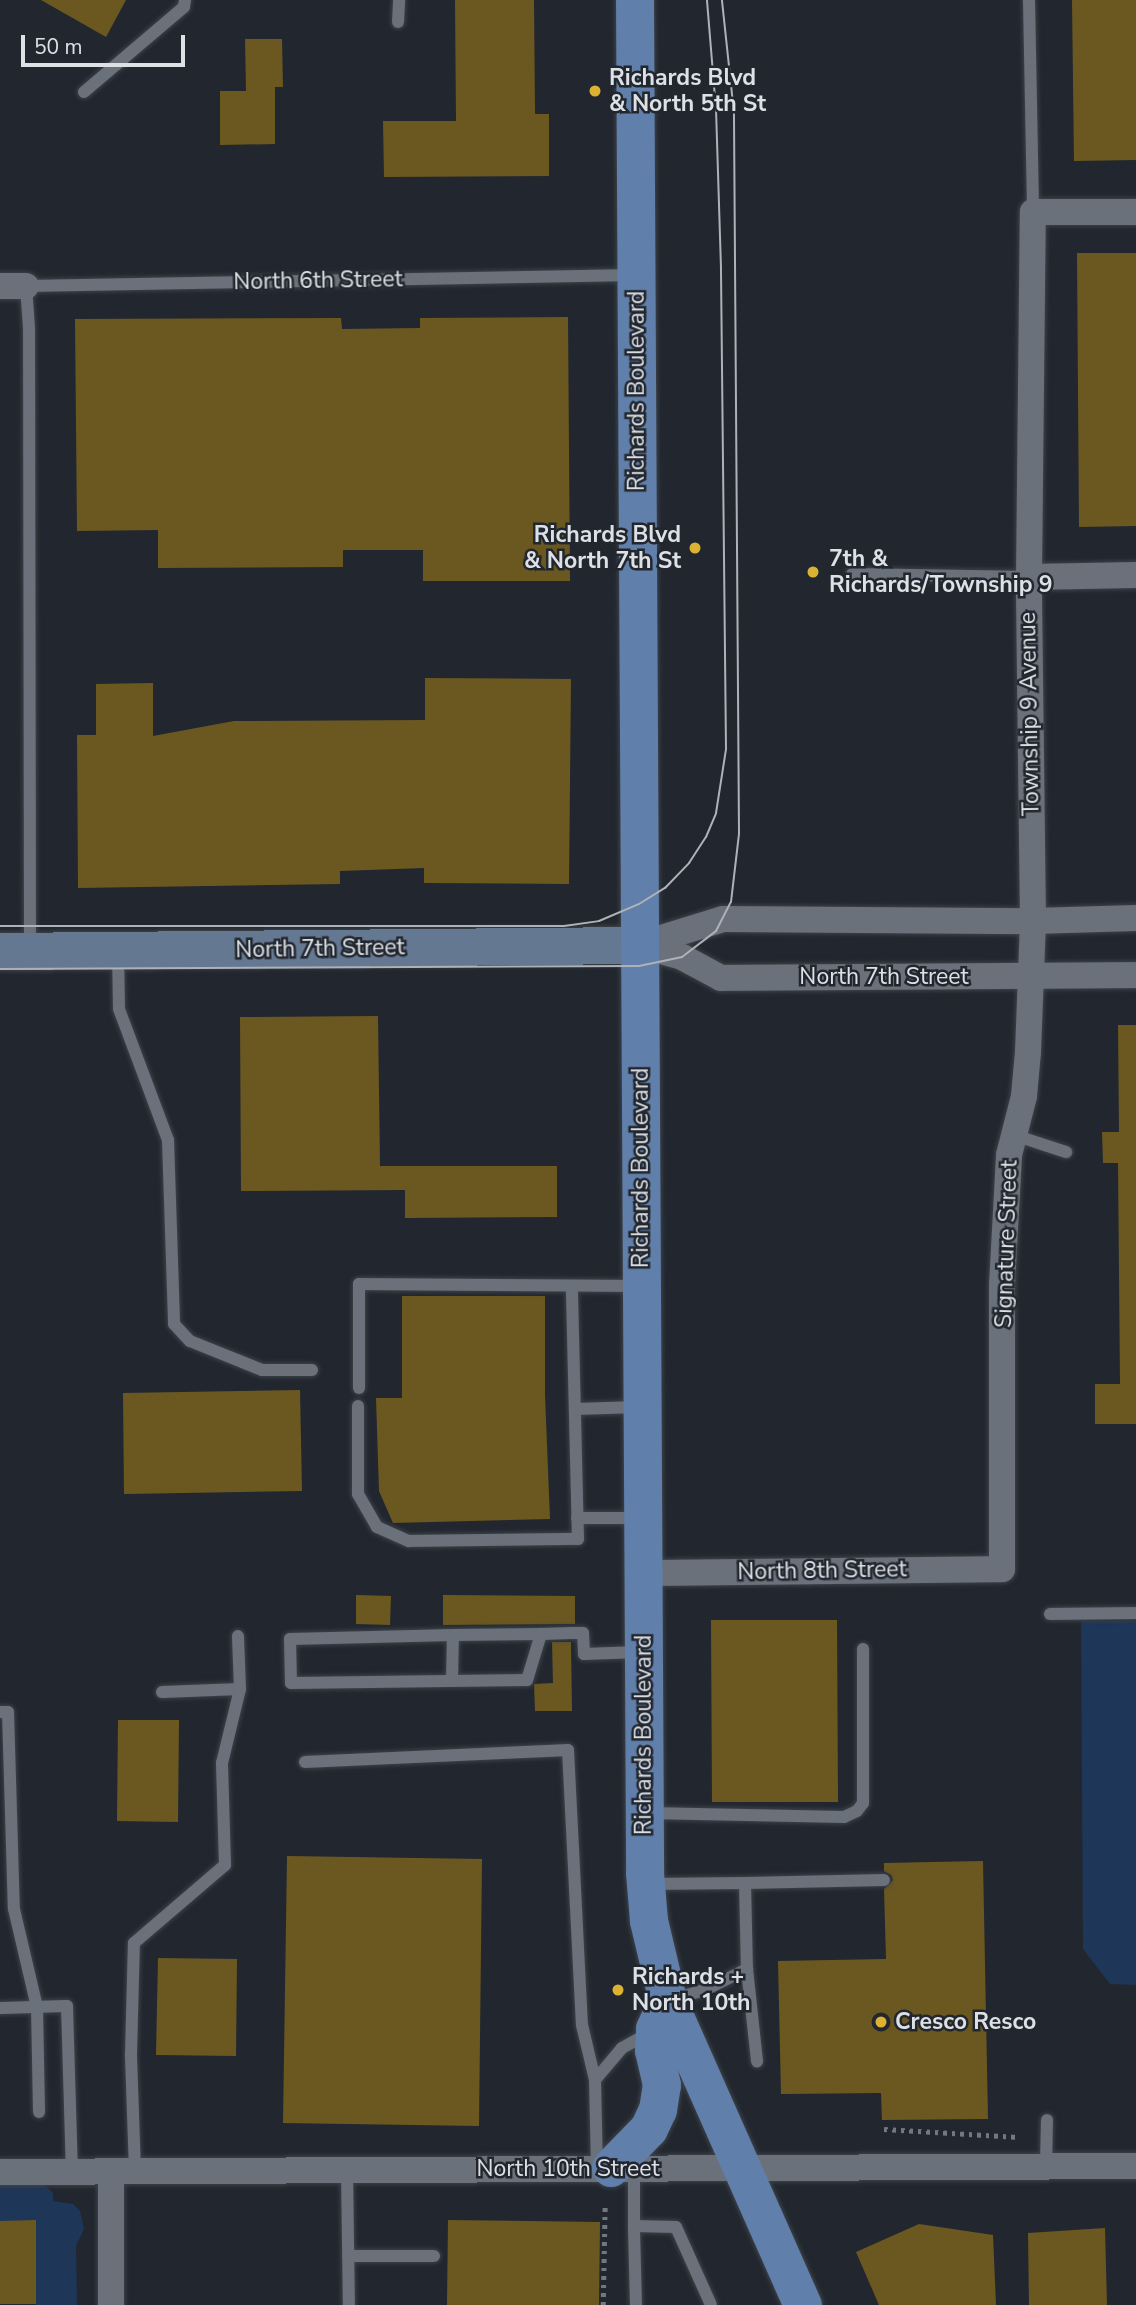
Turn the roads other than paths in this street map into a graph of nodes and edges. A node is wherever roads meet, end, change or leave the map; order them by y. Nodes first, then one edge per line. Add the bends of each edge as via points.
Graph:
1 (185, 0) edge
2 (399, 0) edge
3 (635, 0) edge
4 (1029, 0) edge
5 (398, 22) dead end
6 (83, 92) dead end
7 (1033, 212) junction
8 (1136, 212) edge
9 (637, 275) junction
10 (13, 286) edge
11 (852, 574) dead end
12 (1136, 575) edge
13 (1029, 577) junction
14 (1136, 918) edge
15 (1032, 921) junction
16 (639, 945) junction
17 (15, 951) edge
18 (118, 951) junction
19 (1031, 975) junction
20 (1136, 975) edge
21 (1014, 1135) junction
22 (1066, 1152) dead end
23 (572, 1286) junction
24 (641, 1287) junction
25 (312, 1370) dead end
26 (359, 1388) dead end
27 (358, 1406) dead end
28 (642, 1407) junction
29 (575, 1409) junction
30 (578, 1518) junction
31 (642, 1518) junction
32 (1002, 1569) joint
33 (643, 1573) junction
34 (1136, 1613) edge
35 (1050, 1614) dead end
36 (541, 1634) junction
37 (238, 1636) dead end
38 (453, 1636) junction
39 (863, 1649) dead end
40 (643, 1652) junction
41 (452, 1681) junction
42 (240, 1689) junction
43 (162, 1692) dead end
44 (0, 1712) edge
45 (305, 1762) dead end
46 (644, 1813) junction
47 (884, 1880) dead end
48 (646, 1884) junction
49 (745, 1884) junction
50 (747, 1969) junction
51 (37, 2007) junction
52 (0, 2008) edge
53 (661, 2015) junction
54 (757, 2061) dead end
55 (595, 2080) junction
56 (39, 2112) dead end
57 (1047, 2120) dead end
58 (1046, 2166) junction
59 (1136, 2166) edge
60 (741, 2168) junction
61 (348, 2170) junction
62 (72, 2171) junction
63 (123, 2171) junction
64 (0, 2172) edge
65 (612, 2177) junction
66 (634, 2226) junction
67 (348, 2256) junction
68 (435, 2256) dead end
69 (111, 2305) edge
70 (349, 2305) edge
71 (636, 2305) edge
72 (711, 2305) edge
73 (803, 2305) edge

1 - 6 lane via 184,7
2 - 5 lane
3 - 9 main road, Richards Boulevard
4 - 7 lane
7 - 8 street
7 - 13 street, Township 9 Avenue
9 - 10 lane, North 6th Street
9 - 16 main road, Richards Boulevard
10 - 17 lane via 29,328
11 - 13 lane
12 - 13 street
13 - 15 street, Township 9 Avenue
14 - 15 street, North 7th Street
15 - 16 street, North 7th Street via 723,919
15 - 19 street, Signature Street
16 - 18 main road, North 7th Street
16 - 19 street, North 7th Street via 682,957 720,978
16 - 24 main road, Richards Boulevard
17 - 18 main road, North 7th Street
18 - 25 lane via 119,1009 168,1140 174,1324 190,1341 262,1370
19 - 20 street, North 7th Street
19 - 21 street, Signature Street via 1024,1096
21 - 22 lane
21 - 32 street, Signature Street via 1002,1285
23 - 24 lane
23 - 26 lane via 359,1284
23 - 29 lane
24 - 28 main road, Richards Boulevard
27 - 30 lane via 359,1494 377,1527 409,1541 578,1539
28 - 29 lane
28 - 31 main road, Richards Boulevard
29 - 30 lane
30 - 31 lane
31 - 33 main road, Richards Boulevard
32 - 33 street, North 8th Street
33 - 40 main road, Richards Boulevard
34 - 35 lane
36 - 38 lane
36 - 40 lane via 583,1633 584,1654
36 - 41 lane via 527,1680
37 - 42 lane
38 - 41 lane
38 - 41 lane via 290,1639 291,1684
39 - 46 lane via 863,1803 857,1811 844,1817
40 - 46 main road, Richards Boulevard
42 - 43 lane
42 - 63 lane via 222,1763 225,1865 134,1943
44 - 51 lane via 8,1712 14,1909
45 - 55 lane via 568,1750 582,2025
46 - 48 main road, Richards Boulevard
47 - 49 lane
48 - 49 lane
48 - 53 main road, Richards Boulevard
49 - 50 lane
50 - 53 lane
50 - 54 lane
51 - 52 lane
51 - 56 lane
51 - 62 lane via 67,2006
53 - 55 lane via 622,2048
53 - 60 main road, Richards Boulevard
53 - 65 main road via 654,2051 662,2085 658,2110
55 - 65 lane
57 - 58 lane
58 - 59 street, North 10th Street
58 - 60 street, North 10th Street
60 - 65 street, North 10th Street
60 - 73 main road, Richards Boulevard
61 - 63 street, North 10th Street
61 - 65 street, North 10th Street
61 - 67 lane
62 - 63 street, North 10th Street
62 - 64 street, North 10th Street
63 - 69 street
65 - 66 lane
66 - 71 lane
66 - 72 lane via 676,2227
67 - 68 lane
67 - 70 lane

